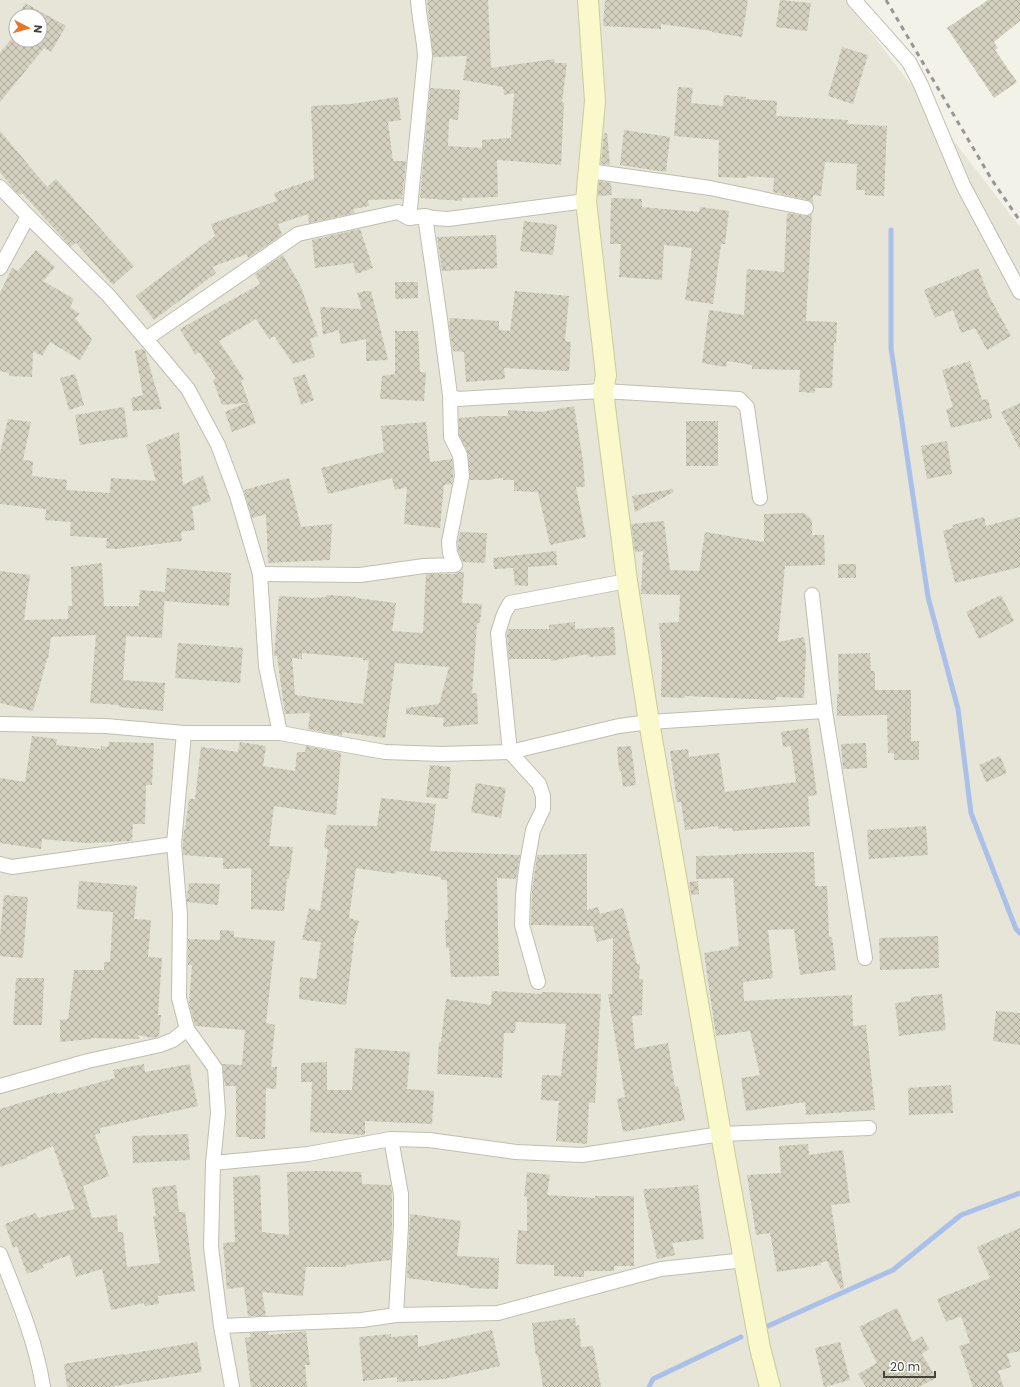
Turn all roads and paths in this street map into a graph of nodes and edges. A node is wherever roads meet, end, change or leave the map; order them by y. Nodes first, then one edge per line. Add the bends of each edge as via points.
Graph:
1 (418, 0) edge
2 (588, 0) edge
3 (854, 0) edge
4 (589, 171) junction
5 (0, 187) edge
6 (586, 201) junction
7 (806, 208) dead end
8 (28, 216) junction
9 (425, 216) junction
10 (409, 218) junction
11 (0, 268) edge
12 (1020, 292) edge
13 (146, 339) junction
14 (603, 391) junction
15 (450, 395) junction
16 (760, 498) dead end
17 (260, 574) junction
18 (627, 581) junction
19 (812, 595) dead end
20 (825, 711) junction
21 (649, 722) junction
22 (0, 724) edge
23 (184, 733) junction
24 (280, 733) junction
25 (510, 752) junction
26 (174, 844) junction
27 (0, 864) edge
28 (865, 958) dead end
29 (538, 982) dead end
30 (187, 1029) junction
31 (0, 1086) edge
32 (869, 1128) dead end
33 (721, 1134) junction
34 (391, 1138) junction
35 (213, 1163) junction
36 (0, 1254) edge
37 (745, 1260) junction
38 (396, 1315) junction
39 (221, 1326) junction
40 (43, 1387) edge
41 (232, 1387) edge
42 (770, 1387) edge

1 - 10 street via 425,56
2 - 4 street via 595,101
3 - 12 street via 909,62 963,185
4 - 6 street
4 - 7 street via 710,188
5 - 8 street
6 - 9 street via 448,219
6 - 14 street via 606,375
8 - 11 street
8 - 13 street via 108,296
9 - 10 street
9 - 15 street
10 - 13 street via 398,212 298,234
13 - 17 street via 188,390 218,445 237,496
14 - 15 street via 457,399
14 - 16 street via 739,399 748,408
14 - 18 street
15 - 17 street via 451,437 460,455 462,476 449,542 455,565 424,566 360,575
17 - 24 street via 266,666
18 - 21 street
18 - 25 street via 510,603 498,633
19 - 20 street
20 - 21 street
20 - 28 street
21 - 25 street via 619,726
21 - 33 street
22 - 23 street via 106,726
23 - 24 street
23 - 26 street
24 - 25 street via 385,752
25 - 29 street via 539,784 543,796 544,809 533,830 526,869 522,925
26 - 27 street via 12,867
26 - 30 street via 180,915 179,998
30 - 31 street via 173,1040 160,1045 88,1061
30 - 35 street via 215,1068 218,1113
32 - 33 street
33 - 34 street via 582,1155 516,1152 429,1140
33 - 37 street
34 - 35 street via 308,1154
34 - 38 street via 400,1194 401,1226
35 - 39 street via 211,1247
36 - 40 street via 39,1363
37 - 38 street via 661,1270 498,1313
37 - 42 street via 760,1348
38 - 39 street via 362,1320
39 - 41 street

